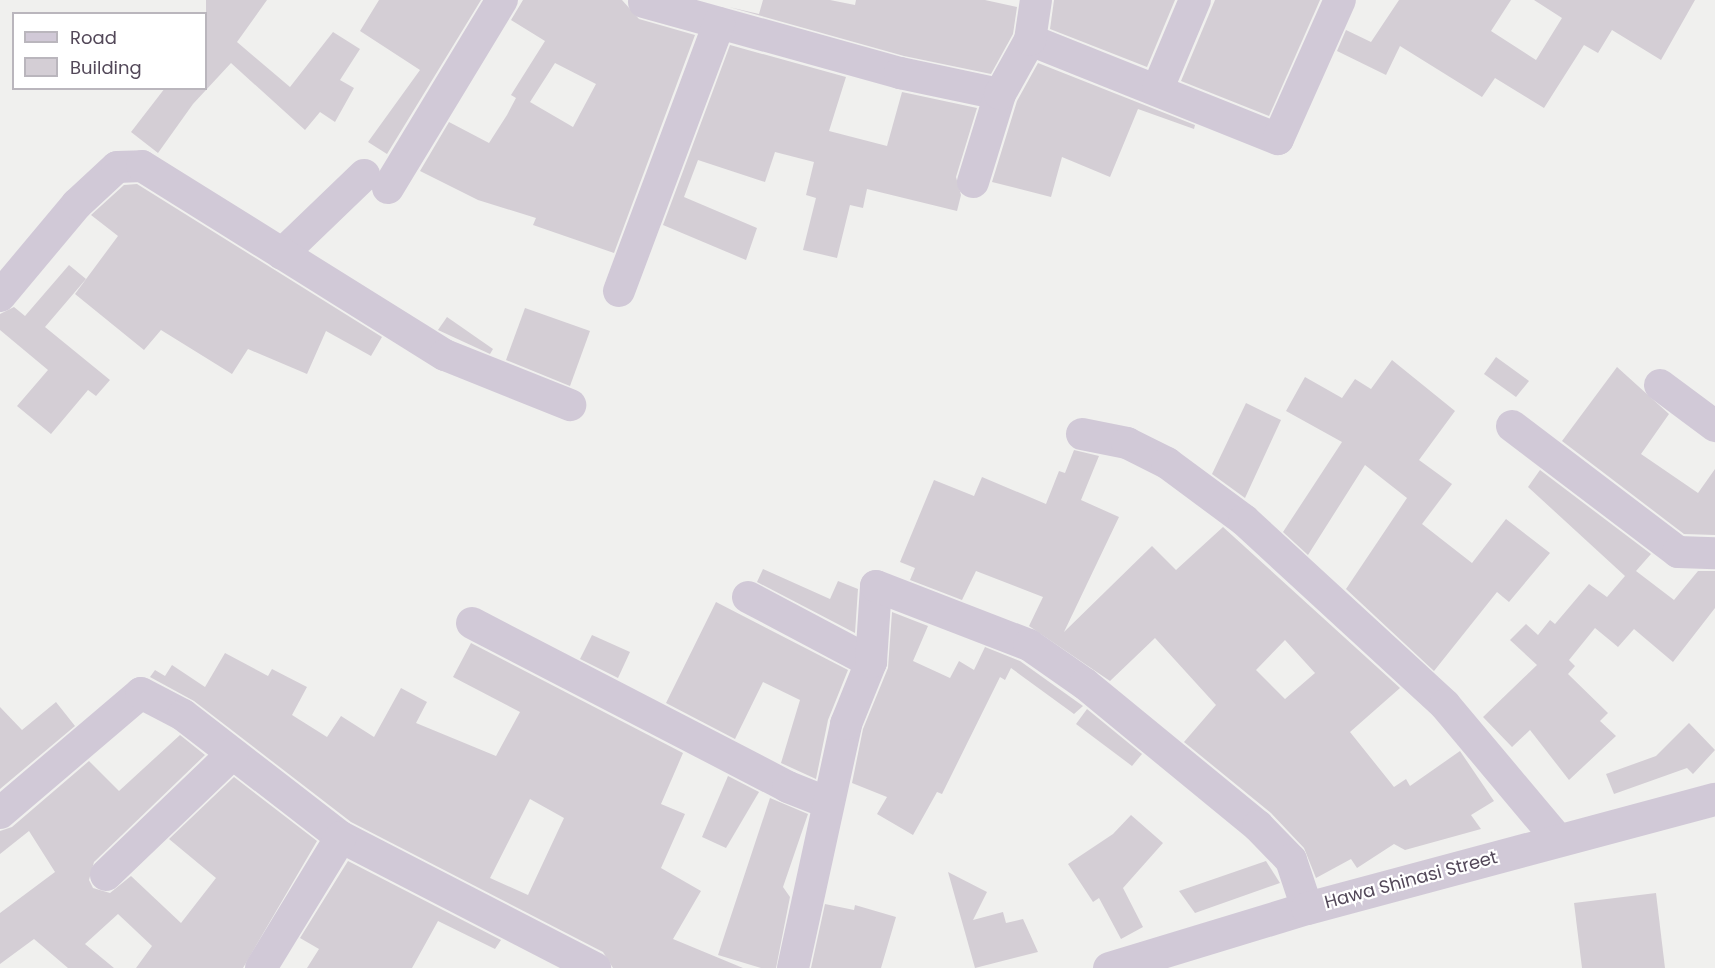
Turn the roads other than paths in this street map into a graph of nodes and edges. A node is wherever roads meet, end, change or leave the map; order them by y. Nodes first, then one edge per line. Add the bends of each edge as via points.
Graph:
1 (502, 0) edge
2 (1036, 0) edge
3 (1195, 0) edge
4 (1340, 0) edge
5 (644, 2) dead end
6 (719, 22) junction
7 (1030, 40) junction
8 (1158, 87) junction
9 (1000, 94) junction
10 (974, 182) dead end
11 (282, 254) junction
12 (619, 291) dead end
13 (0, 296) edge
14 (1660, 385) dead end
15 (570, 405) dead end
16 (1512, 426) dead end
17 (1715, 426) edge
18 (1082, 434) dead end
19 (1715, 553) edge
20 (748, 597) dead end
21 (472, 623) dead end
22 (871, 662) junction
23 (232, 754) junction
24 (1715, 799) edge
25 (826, 802) junction
26 (0, 813) edge
27 (340, 837) junction
28 (1559, 841) junction
29 (106, 875) dead end
30 (1307, 908) junction
31 (1121, 966) edge
32 (261, 968) edge
33 (595, 968) edge
34 (793, 968) edge

1 - 11 street via 376,182
2 - 7 street
3 - 8 street
4 - 8 street via 1278,139
5 - 6 street
6 - 9 street via 900,73
6 - 12 street
7 - 8 street
7 - 9 street
9 - 10 street
11 - 13 street via 142,166 117,166 77,204
11 - 15 street via 445,355
14 - 17 street
16 - 19 street via 1678,552
18 - 28 street via 1127,443 1167,463 1244,520 1445,705
20 - 22 street
21 - 25 street via 788,787
22 - 25 street via 846,724
22 - 30 street via 876,586 1029,645 1085,684 1258,826 1292,861
23 - 26 street via 183,715 141,693
23 - 27 street
23 - 29 street
24 - 28 street, Hawa Shinasi Street
25 - 34 street
27 - 32 street
27 - 33 street
28 - 30 street, Hawa Shinasi Street
30 - 31 street, Hawa Shinasi Street

